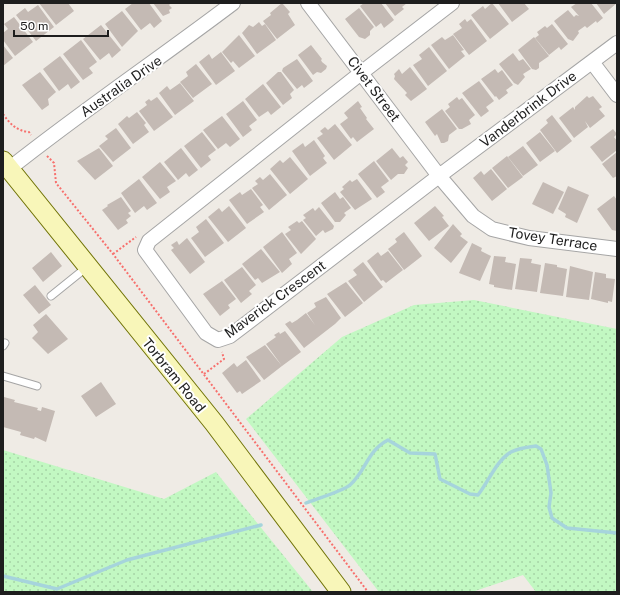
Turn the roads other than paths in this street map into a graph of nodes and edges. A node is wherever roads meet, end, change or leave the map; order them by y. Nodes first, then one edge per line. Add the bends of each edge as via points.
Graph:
1 (233, 3) edge
2 (308, 3) edge
3 (452, 3) edge
4 (617, 43) edge
5 (592, 62) junction
6 (361, 73) junction
7 (617, 95) edge
8 (5, 168) edge
9 (439, 176) junction
10 (617, 249) edge
11 (88, 267) junction
12 (51, 296) dead end
13 (3, 376) edge
14 (37, 386) dead end
15 (341, 592) edge

1 - 8 street, Australia Drive via 158,60
2 - 6 street, Civet Street
3 - 6 street
4 - 5 street, Vanderbrink Drive
5 - 7 street
5 - 9 street, Vanderbrink Drive
6 - 9 street, Civet Street
6 - 9 street, Maverick Crescent via 149,242 145,250 206,334 218,340 230,336
8 - 11 main road, Torbram Road
9 - 10 street, Tovey Terrace via 473,216 492,228 529,238
11 - 12 lane
11 - 15 main road, Torbram Road via 214,424
13 - 14 lane

